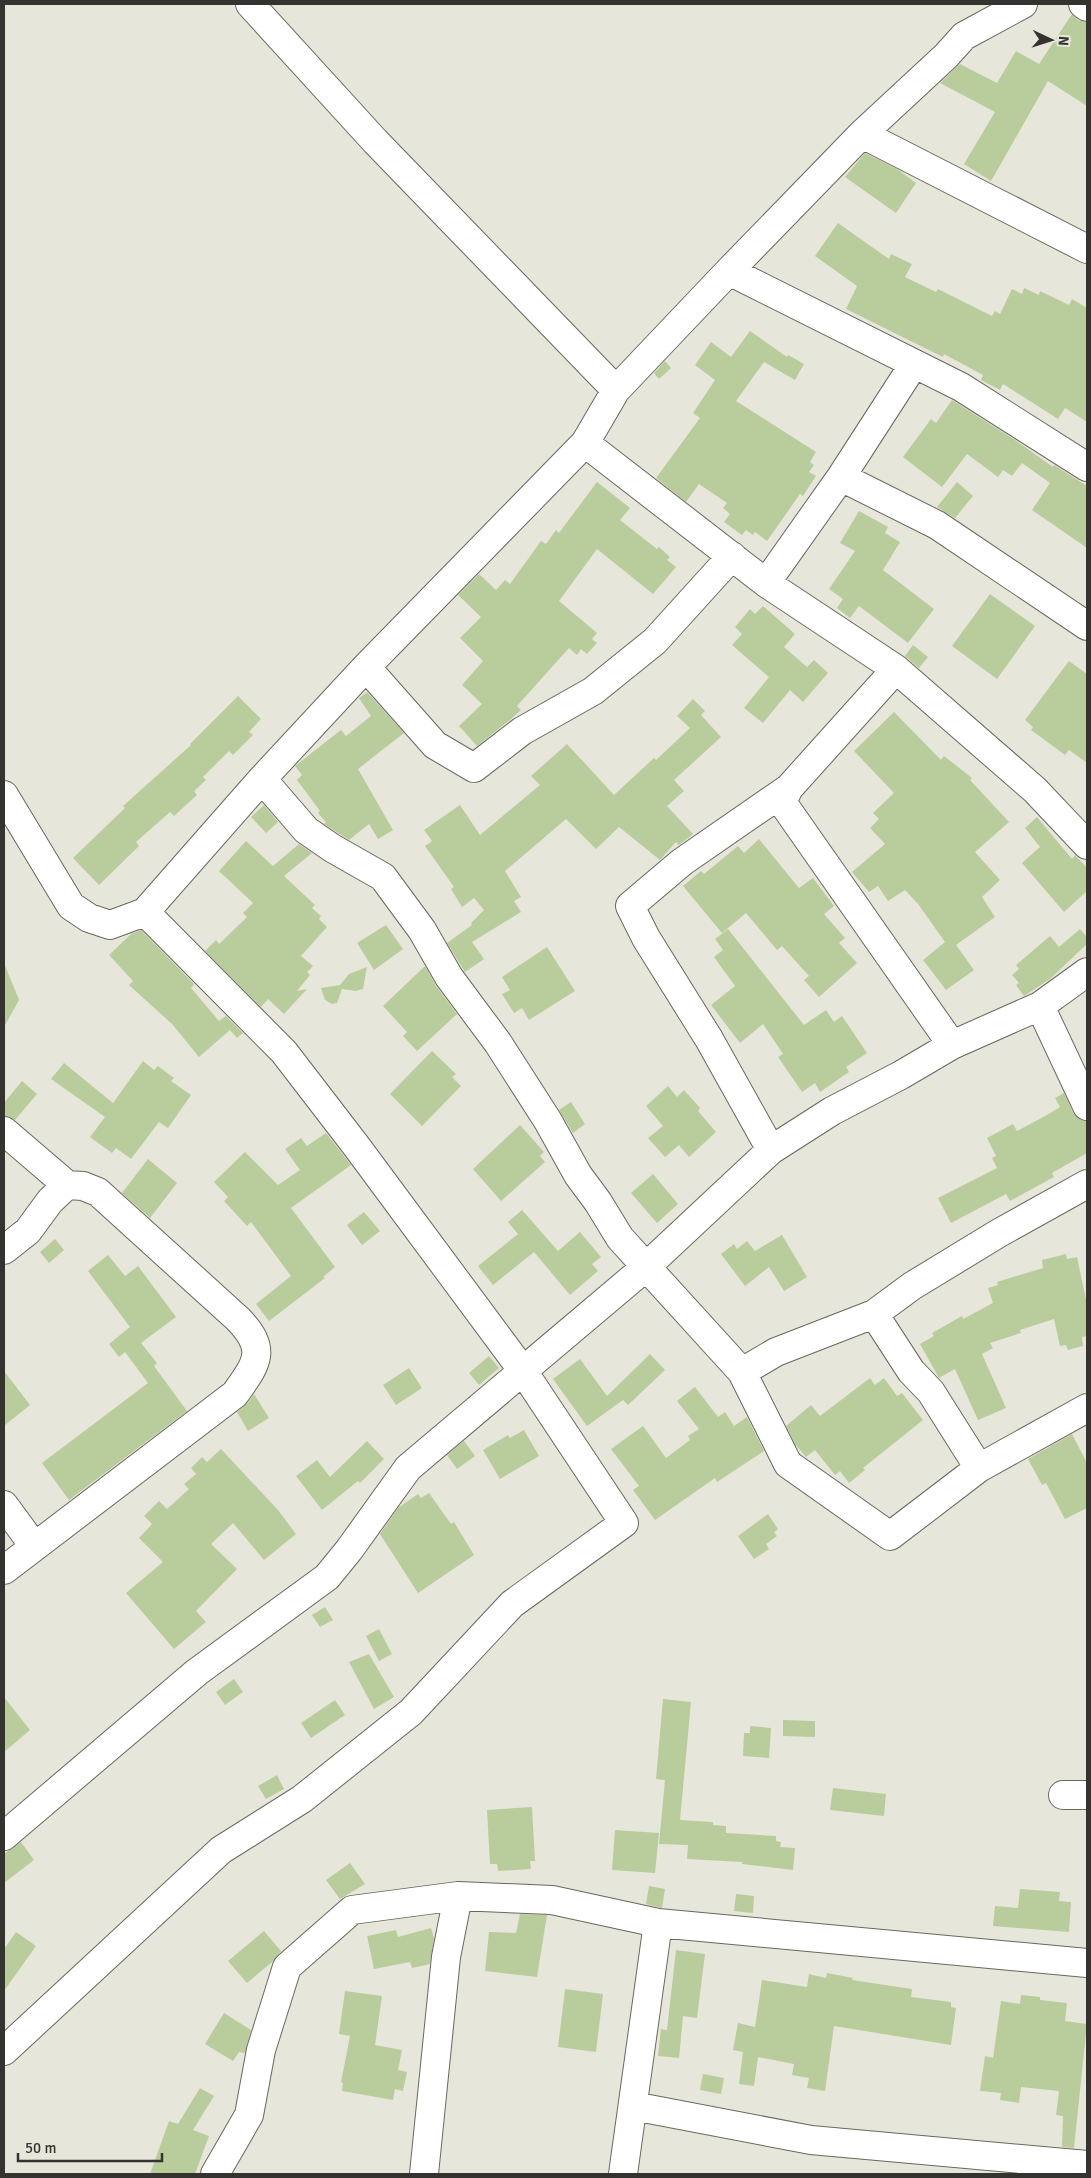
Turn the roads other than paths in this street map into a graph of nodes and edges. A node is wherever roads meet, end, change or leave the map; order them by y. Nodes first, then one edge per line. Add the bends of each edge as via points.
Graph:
1 (250, 4) edge
2 (1023, 4) edge
3 (1083, 4) edge
4 (1087, 7) edge
5 (862, 134) junction
6 (1087, 249) edge
7 (729, 271) junction
8 (914, 364) junction
9 (616, 390) junction
10 (585, 443) junction
11 (1087, 468) edge
12 (841, 477) junction
13 (732, 556) junction
14 (766, 583) junction
15 (1087, 626) edge
16 (366, 667) junction
17 (896, 669) junction
18 (262, 779) junction
19 (788, 788) junction
20 (4, 795) edge
21 (1087, 845) edge
22 (145, 912) junction
23 (1087, 972) edge
24 (1040, 1006) junction
25 (952, 1045) junction
26 (1087, 1106) edge
27 (4, 1131) edge
28 (771, 1150) junction
29 (1087, 1184) edge
30 (67, 1185) junction
31 (4, 1250) edge
32 (647, 1266) junction
33 (874, 1314) junction
34 (523, 1372) junction
35 (742, 1372) junction
36 (1087, 1408) edge
37 (980, 1468) junction
38 (4, 1506) edge
39 (34, 1546) junction
40 (4, 1570) edge
41 (4, 1836) edge
42 (458, 1896) junction
43 (658, 1923) junction
44 (1087, 1963) edge
45 (4, 2051) edge
46 (633, 2106) junction
47 (1087, 2165) edge
48 (215, 2174) edge
49 (424, 2174) edge
50 (623, 2174) edge

1 - 9 street via 375,141
2 - 5 street via 964,36
3 - 4 street
5 - 6 street
5 - 7 street
7 - 8 street
7 - 9 street
8 - 11 street via 961,387
8 - 12 street
9 - 10 street
10 - 13 street
10 - 16 street
12 - 14 street
12 - 15 street via 936,525
13 - 14 street
13 - 16 street via 656,641 593,691 522,731 474,768 435,745
14 - 17 street
16 - 18 street
17 - 19 street
17 - 21 street via 1034,790
18 - 22 street
18 - 32 street via 306,830 383,877 422,930 449,977 498,1043 620,1238
19 - 25 street via 782,802
19 - 28 street via 682,862 630,906
20 - 22 street via 71,906 89,918 110,925
22 - 34 street via 284,1052
23 - 24 street
24 - 25 street
24 - 26 street
25 - 28 street via 832,1111
27 - 30 street
28 - 32 street
29 - 33 street via 912,1286
30 - 31 street via 50,1200 28,1231
30 - 39 street via 83,1186 98,1192 238,1319 250,1332 258,1351 251,1371 235,1394
32 - 34 street
32 - 35 street
33 - 35 street via 776,1352
33 - 37 street via 911,1371 931,1392
34 - 41 street via 408,1468 327,1577 197,1672
34 - 45 street via 624,1523 512,1604 411,1712 302,1800 221,1850
35 - 37 street via 788,1464 890,1536
36 - 37 street
38 - 39 street
39 - 40 street
42 - 43 street via 552,1900
42 - 48 street via 352,1910 286,1967 261,2050 249,2115
42 - 49 street via 446,1957
43 - 44 street
43 - 46 street
46 - 47 street via 811,2140
46 - 50 street

